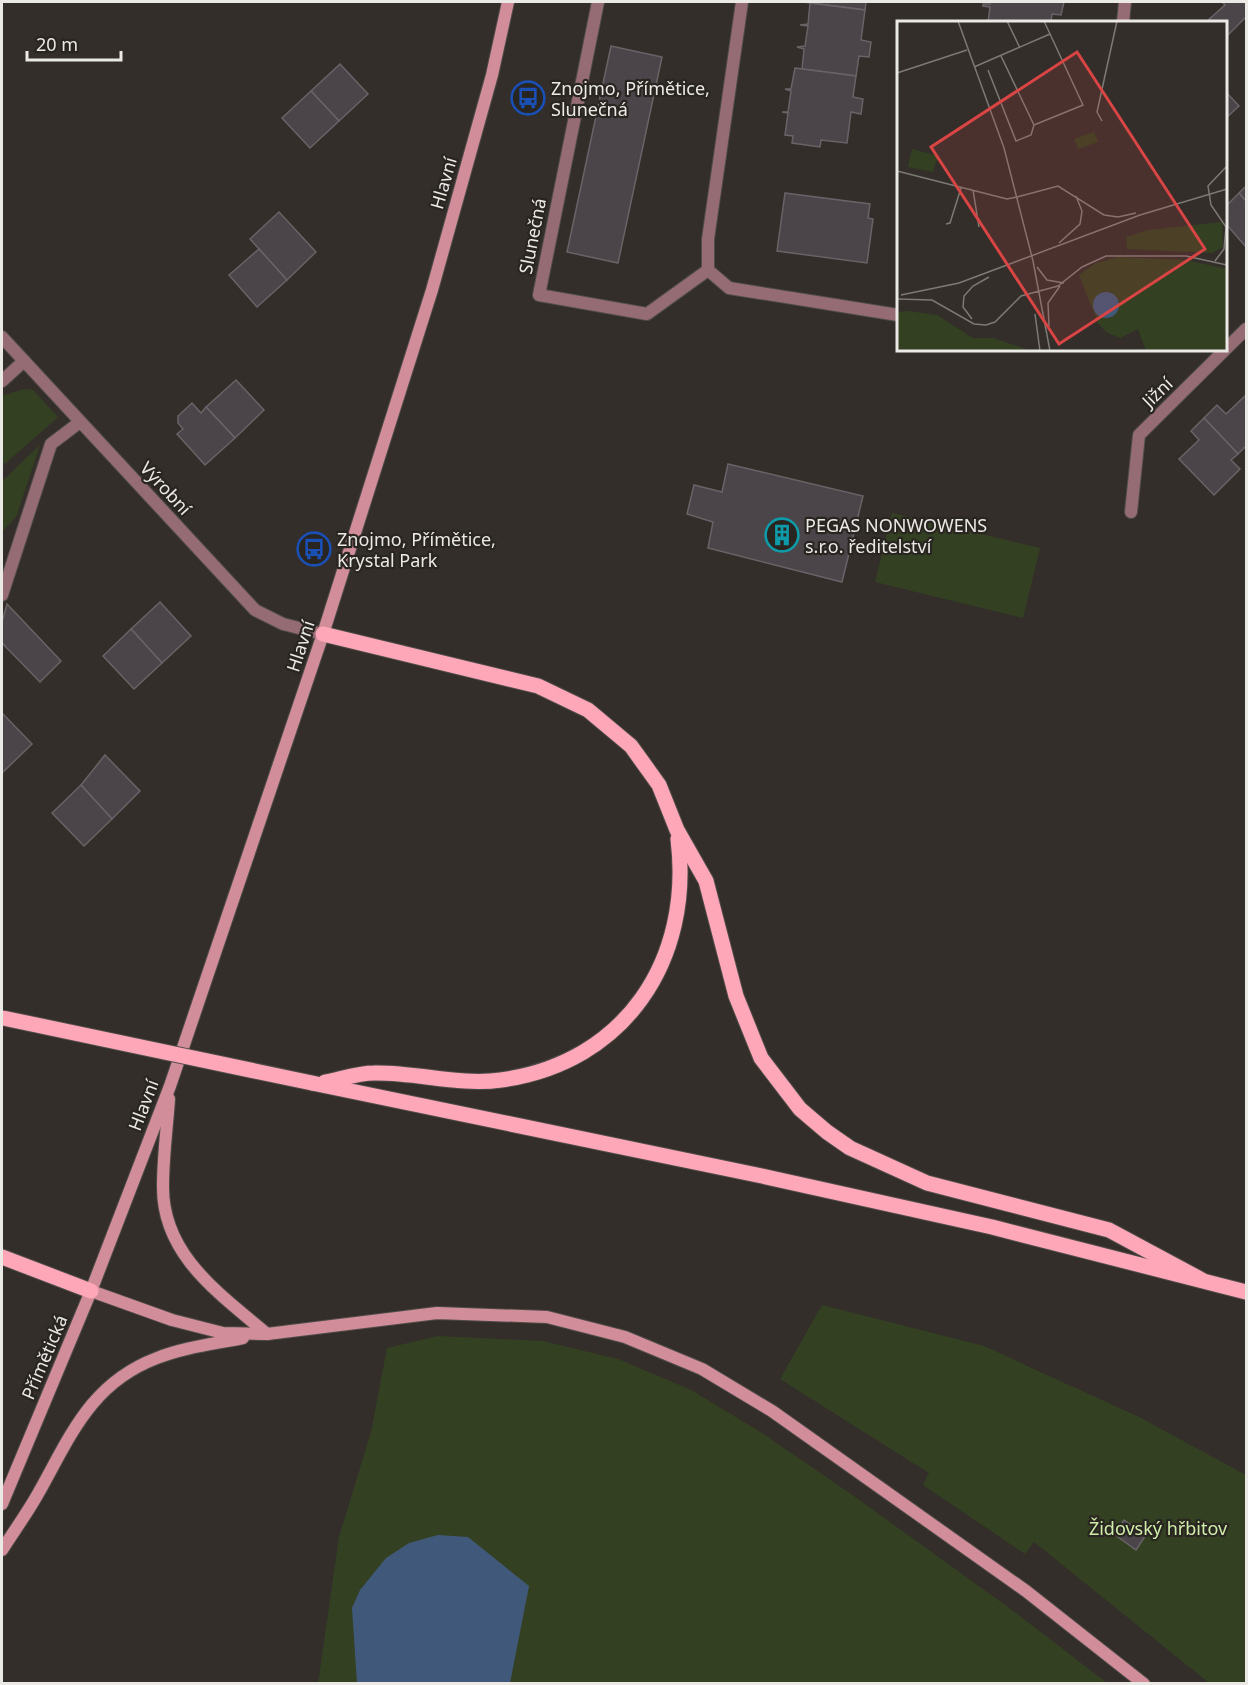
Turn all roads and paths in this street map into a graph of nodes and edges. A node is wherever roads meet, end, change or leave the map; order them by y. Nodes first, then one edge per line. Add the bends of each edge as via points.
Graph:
1 (508, 2) edge
2 (598, 2) edge
3 (742, 2) edge
4 (1125, 2) edge
5 (1122, 21) edge
6 (708, 270) junction
7 (897, 315) edge
8 (1246, 329) edge
9 (2, 337) edge
10 (1227, 348) edge
11 (1224, 351) edge
12 (24, 361) junction
13 (2, 381) edge
14 (80, 422) junction
15 (1131, 512) dead end
16 (2, 595) edge
17 (323, 634) junction
18 (677, 830) junction
19 (2, 1017) edge
20 (314, 1083) junction
21 (170, 1086) junction
22 (2, 1257) edge
23 (1202, 1280) junction
24 (91, 1291) junction
25 (1246, 1292) edge
26 (267, 1334) junction
27 (2, 1504) edge
28 (2, 1550) edge
29 (1144, 1683) edge

1 - 17 main road, Hlavní via 492,75 432,290
2 - 6 street, Slunečná via 539,295 647,314
3 - 6 street via 708,239
4 - 5 street
6 - 7 street via 729,288
8 - 10 street, Jižní
9 - 12 street, Výrobní
11 - 15 street, Jižní via 1139,435
12 - 13 street
12 - 14 street, Výrobní
14 - 16 street via 51,444
14 - 17 street, Výrobní via 255,610 283,624
17 - 18 main road via 538,686 572,701 610,727 646,765
17 - 21 main road, Hlavní
18 - 20 main road via 681,890 668,949 639,1003 619,1028 596,1046 539,1072 499,1081 373,1072
18 - 23 main road via 706,881 736,996 761,1058 800,1109 849,1148 927,1183 1109,1230
19 - 20 main road, bridge
20 - 23 main road via 785,1181 992,1227
21 - 24 main road, Hlavní
21 - 26 main road via 163,1188 171,1231 198,1274
22 - 24 main road
23 - 25 main road
24 - 26 main road via 172,1320 223,1333
24 - 27 main road, Přímětická
26 - 28 main road via 156,1358 115,1382 79,1419 39,1493
26 - 29 main road via 437,1313 547,1317 625,1337 702,1369 772,1411 1026,1591

